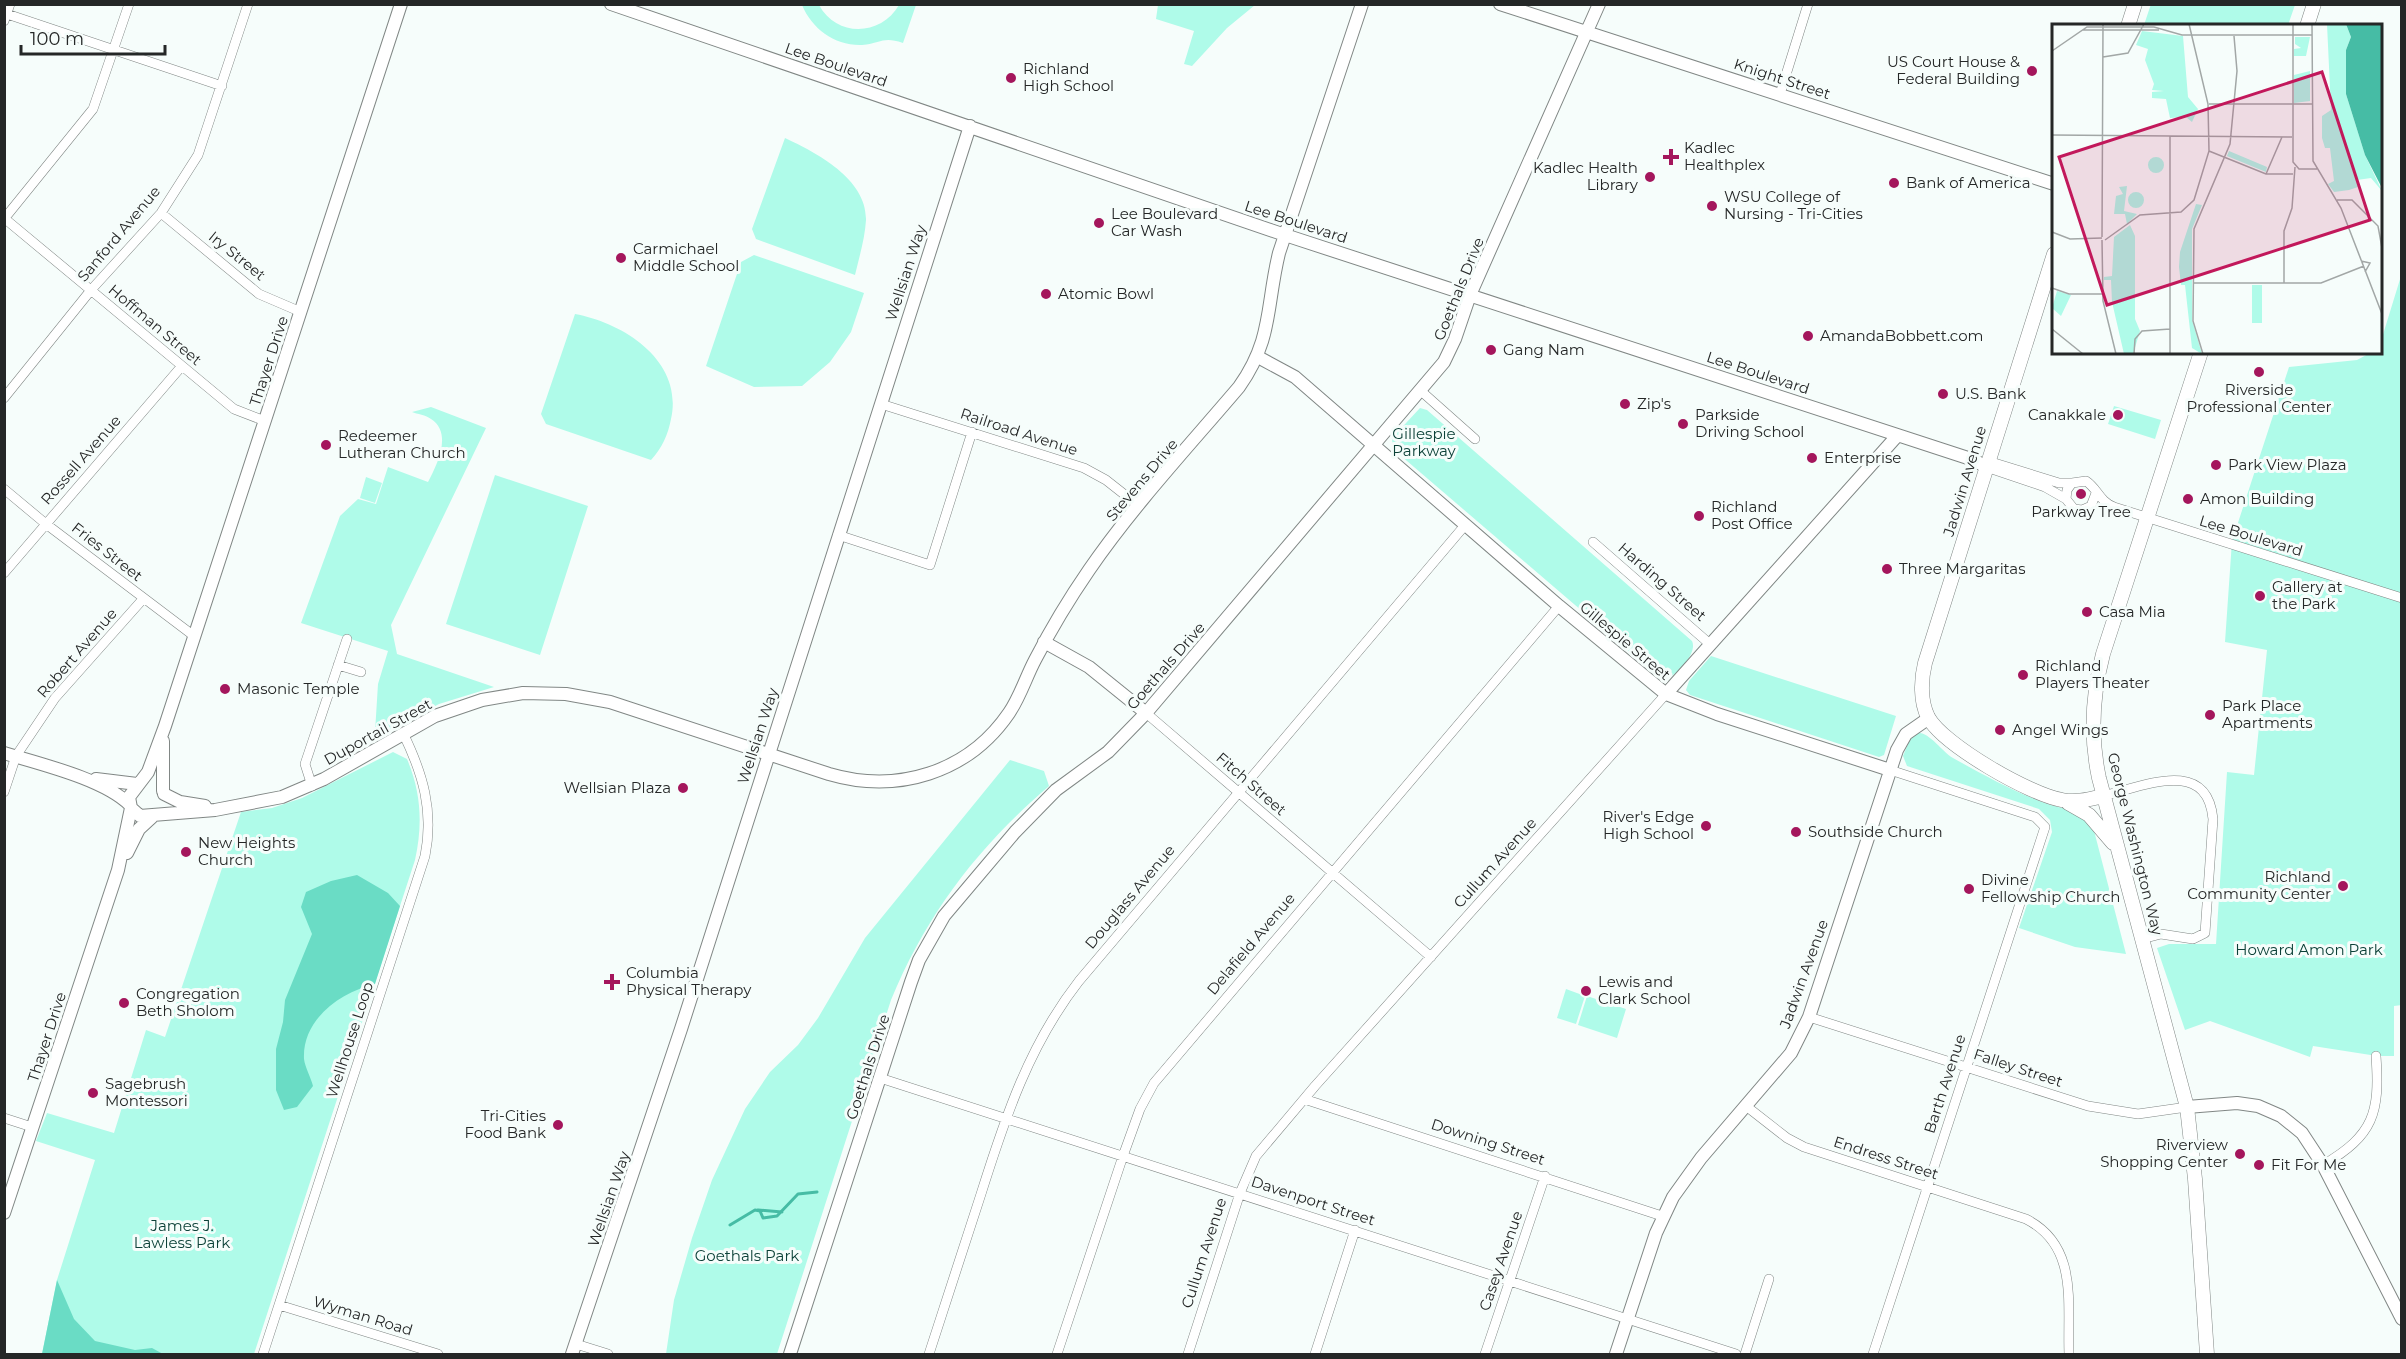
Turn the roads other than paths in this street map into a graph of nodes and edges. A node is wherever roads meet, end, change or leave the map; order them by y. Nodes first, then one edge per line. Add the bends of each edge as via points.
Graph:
1 (129, 4) edge
2 (248, 4) edge
3 (401, 4) edge
4 (611, 4) edge
5 (1362, 4) edge
6 (1500, 4) edge
7 (1599, 4) edge
8 (1809, 4) edge
9 (2135, 4) edge
10 (2314, 4) edge
11 (7, 13) edge
12 (2129, 24) edge
13 (2308, 24) edge
14 (1587, 32) junction
15 (114, 49) junction
16 (222, 86) junction
17 (1780, 94) junction
18 (970, 126) junction
19 (2052, 183) edge
20 (161, 213) junction
21 (5, 219) edge
22 (1285, 235) junction
23 (2052, 260) edge
24 (91, 290) junction
25 (1470, 295) junction
26 (301, 312) junction
27 (2200, 354) edge
28 (1258, 357) junction
29 (181, 367) junction
30 (1421, 391) junction
31 (4, 398) edge
32 (881, 405) junction
33 (265, 421) junction
34 (972, 432) junction
35 (1898, 436) junction
36 (1476, 439) dead end
37 (1374, 446) junction
38 (1983, 463) junction
39 (2072, 483) junction
40 (4, 489) edge
41 (2096, 493) junction
42 (2066, 499) junction
43 (1139, 506) junction
44 (2148, 519) junction
45 (46, 524) junction
46 (1466, 524) junction
47 (838, 535) junction
48 (1593, 542) dead end
49 (4, 573) edge
50 (2402, 598) edge
51 (143, 599) junction
52 (1559, 606) junction
53 (194, 636) junction
54 (347, 639) dead end
55 (1044, 642) junction
56 (1711, 645) junction
57 (338, 665) junction
58 (361, 672) dead end
59 (1666, 694) junction
60 (1146, 713) junction
61 (1929, 718) junction
62 (165, 726) junction
63 (403, 733) junction
64 (10, 754) edge
65 (767, 755) junction
66 (1890, 770) junction
67 (72, 774) junction
68 (138, 784) junction
69 (312, 786) junction
70 (4, 792) edge
71 (164, 793) junction
72 (1238, 793) junction
73 (2103, 796) junction
74 (2060, 800) junction
75 (248, 804) junction
76 (130, 806) junction
77 (154, 817) junction
78 (2043, 823) joint
79 (2118, 850) junction
80 (118, 870) junction
81 (1332, 873) junction
82 (2142, 939) junction
83 (1431, 957) junction
84 (1809, 1017) junction
85 (2376, 1056) dead end
86 (1966, 1068) junction
87 (880, 1078) junction
88 (1304, 1099) junction
89 (1746, 1106) junction
90 (2187, 1107) junction
91 (1005, 1117) junction
92 (4, 1118) edge
93 (32, 1127) junction
94 (1123, 1156) junction
95 (2324, 1165) junction
96 (1545, 1176) junction
97 (1927, 1188) junction
98 (1239, 1193) junction
99 (4, 1212) edge
100 (1662, 1216) junction
101 (1355, 1230) junction
102 (1769, 1279) dead end
103 (1509, 1281) junction
104 (279, 1305) junction
105 (1628, 1319) junction
106 (2402, 1319) edge
107 (574, 1349) edge
108 (263, 1354) edge
109 (438, 1354) edge
110 (608, 1354) edge
111 (790, 1354) edge
112 (929, 1354) edge
113 (1057, 1354) edge
114 (1188, 1354) edge
115 (1315, 1354) edge
116 (1485, 1354) edge
117 (1616, 1354) edge
118 (1736, 1354) edge
119 (1745, 1354) edge
120 (1873, 1354) edge
121 (2069, 1354) edge
122 (2208, 1354) edge

1 - 15 street
2 - 16 street, Sanford Avenue
3 - 26 street, Thayer Drive
4 - 18 street, Lee Boulevard
5 - 22 street, Stevens Drive
6 - 14 street, Knight Street
7 - 14 street, Goethals Drive
8 - 17 street
9 - 12 main road
10 - 13 main road
11 - 15 street
14 - 17 street, Knight Street
14 - 25 street, Goethals Drive
15 - 16 street
15 - 21 street via 93,109
16 - 20 street, Sanford Avenue via 198,155
17 - 19 street, Knight Street
18 - 22 street, Lee Boulevard
18 - 32 street, Wellsian Way
20 - 24 street, Sanford Avenue
20 - 26 street, Iry Street via 259,294
21 - 24 street, Hoffman Street
22 - 25 street, Lee Boulevard
22 - 28 street, Stevens Drive via 1272,285 1268,329
23 - 38 main road, Jadwin Avenue
24 - 29 street, Hoffman Street
24 - 31 street, Sanford Avenue
25 - 30 street, Goethals Drive via 1450,351
25 - 35 street, Lee Boulevard
26 - 33 street, Thayer Drive
27 - 44 main road, George Washington Way
28 - 37 street, Gillespie Street via 1295,377
28 - 43 street, Stevens Drive via 1239,387
29 - 33 street, Hoffman Street via 234,409
29 - 45 street, Rossell Avenue
30 - 36 street
30 - 37 street, Goethals Drive
32 - 34 street, Railroad Avenue
32 - 47 street, Wellsian Way
33 - 53 street, Thayer Drive
34 - 43 street, Railroad Avenue via 1084,468
34 - 47 street via 930,566
35 - 38 street, Lee Boulevard
35 - 56 street, Cullum Avenue
37 - 46 street, Gillespie Street
37 - 60 street, Goethals Drive
38 - 39 street, Lee Boulevard
38 - 42 street, Lee Boulevard
38 - 61 main road, Jadwin Avenue via 1924,667 1923,701
39 - 41 street, Lee Boulevard via 2086,481
39 - 42 street
40 - 45 street, Fries Street
41 - 42 street, Lee Boulevard via 2094,502 2082,510 2074,509
41 - 44 street, Lee Boulevard via 2109,505
43 - 55 street, Stevens Drive via 1089,569
44 - 50 street, Lee Boulevard
44 - 73 main road, George Washington Way via 2098,673 2093,745
45 - 49 street, Rossell Avenue
45 - 51 street, Fries Street
46 - 52 street, Gillespie Street
46 - 72 street, Douglass Avenue
47 - 65 street, Wellsian Way
48 - 56 street, Harding Street
51 - 53 street, Fries Street
51 - 64 street, Robert Avenue
52 - 59 street, Gillespie Street
52 - 81 street, Delafield Avenue
53 - 62 street, Thayer Drive
54 - 57 street
55 - 60 street, Fitch Street via 1089,667
55 - 65 street, Stevens Drive via 1003,722 971,753 935,772 904,781 863,782
56 - 59 street, Cullum Avenue
57 - 58 street
57 - 69 street via 305,764
59 - 66 street, Gillespie Street
59 - 83 street, Cullum Avenue
60 - 72 street, Fitch Street
60 - 87 street, Goethals Drive via 1108,752 1037,807 948,910 919,960
61 - 66 street, Jadwin Avenue via 1903,738
61 - 74 main road via 1940,734 1961,749
62 - 68 street, Thayer Drive via 148,772
62 - 71 street, Thayer Drive
63 - 65 street, Duportail Street via 470,703 512,694 551,693 610,702
63 - 69 street, Duportail Street
63 - 104 street, Wellhouse Loop via 427,797 429,828 425,856
64 - 67 street
64 - 70 street, Robert Avenue
65 - 107 street, Wellsian Way
66 - 78 street, Gillespie Street via 2035,817
66 - 84 street, Jadwin Avenue
67 - 68 street
67 - 76 street via 115,794
68 - 71 street via 151,782
68 - 76 street via 131,791
69 - 75 street, Duportail Street
71 - 75 street, Duportail Street via 188,804
71 - 77 street via 164,805
72 - 81 street, Fitch Street
72 - 91 street, Douglass Avenue via 1065,999 1030,1057
73 - 74 main road
73 - 79 main road, George Washington Way
73 - 82 street via 2180,779 2204,791 2212,808 2205,933 2193,939 2167,934
74 - 79 main road via 2089,815
75 - 77 street, Duportail Street
76 - 77 street via 140,816
76 - 80 street, Thayer Drive
77 - 80 street, Thayer Drive via 139,829
78 - 86 street, Barth Avenue via 2044,832
79 - 82 main road, George Washington Way
80 - 93 street, Thayer Drive
81 - 83 street, Fitch Street
81 - 94 street, Delafield Avenue via 1154,1083
82 - 90 main road, George Washington Way
83 - 88 street, Cullum Avenue
84 - 86 street, Falley Street
84 - 89 street, Jadwin Avenue via 1791,1053
85 - 95 street via 2377,1095 2371,1122 2354,1145
86 - 90 street, Falley Street via 2106,1110 2154,1114
86 - 97 street, Barth Avenue
87 - 91 street, Davenport Street
87 - 111 street, Goethals Drive
88 - 96 street, Downing Street
88 - 98 street, Cullum Avenue via 1256,1156
89 - 97 street, Endress Street via 1796,1143
89 - 100 street, Jadwin Avenue via 1701,1158
90 - 95 street via 2237,1103 2269,1110 2302,1133
90 - 122 main road, George Washington Way
91 - 94 street, Davenport Street
91 - 112 street, Douglass Avenue
92 - 93 street
93 - 99 street, Thayer Drive
94 - 98 street, Davenport Street
94 - 113 street, Delafield Avenue
95 - 106 street
96 - 100 street, Downing Street
96 - 103 street, Casey Avenue
97 - 120 street, Barth Avenue
97 - 121 street, Endress Street via 2025,1219 2048,1233 2065,1264
98 - 101 street, Davenport Street
98 - 114 street, Cullum Avenue
100 - 105 street, Jadwin Avenue
101 - 103 street, Davenport Street
101 - 115 street
102 - 119 street
103 - 105 street, Davenport Street
103 - 116 street, Casey Avenue
104 - 108 street, Wellhouse Loop
104 - 109 street, Wyman Road
105 - 117 street, Jadwin Avenue
105 - 118 street, Davenport Street
107 - 110 street

